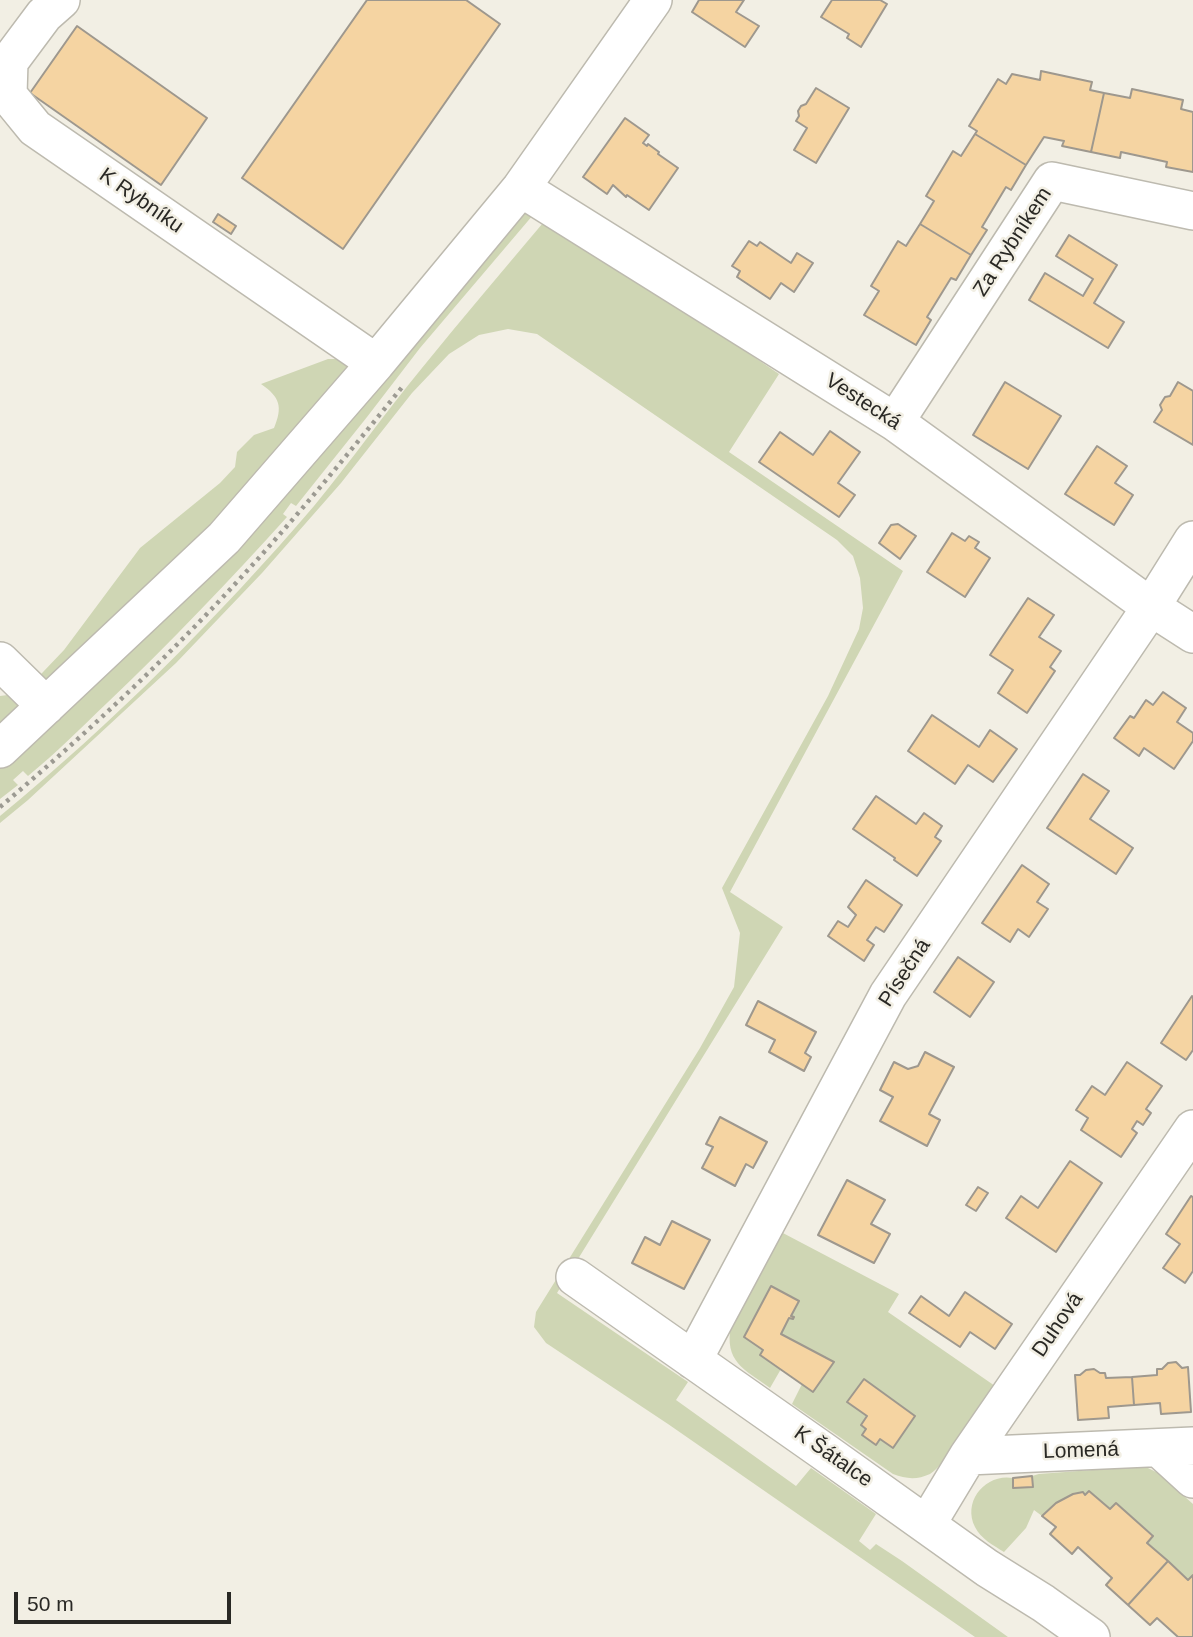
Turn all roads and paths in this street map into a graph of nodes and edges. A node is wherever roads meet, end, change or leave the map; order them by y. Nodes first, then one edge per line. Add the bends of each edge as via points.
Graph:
1 (61, 0) edge
2 (653, 0) edge
3 (521, 188) junction
4 (1193, 211) edge
5 (376, 363) junction
6 (895, 422) junction
7 (1193, 540) edge
8 (1151, 607) junction
9 (1193, 634) edge
10 (0, 661) edge
11 (46, 706) junction
12 (0, 748) edge
13 (1193, 1129) edge
14 (575, 1277) dead end
15 (693, 1360) junction
16 (1176, 1447) edge
17 (968, 1456) junction
18 (1193, 1479) edge
19 (926, 1524) junction
20 (1091, 1637) edge

1 - 5 street, K Rybníku via 9,62 8,95 35,128
2 - 3 street
3 - 5 street
3 - 6 street, Vestecká
4 - 6 street, Za Rybníkem via 1052,181
5 - 11 street via 224,538
6 - 8 street, Vestecká
7 - 8 street
8 - 9 street, Vestecká
8 - 15 street, Písečná via 888,995
10 - 11 street
11 - 12 street
13 - 17 street, Duhová
14 - 15 street, K Šátalce
15 - 19 street, K Šátalce
16 - 17 street, Lomená
16 - 18 street
17 - 19 street, Duhová
19 - 20 street, K Šátalce

